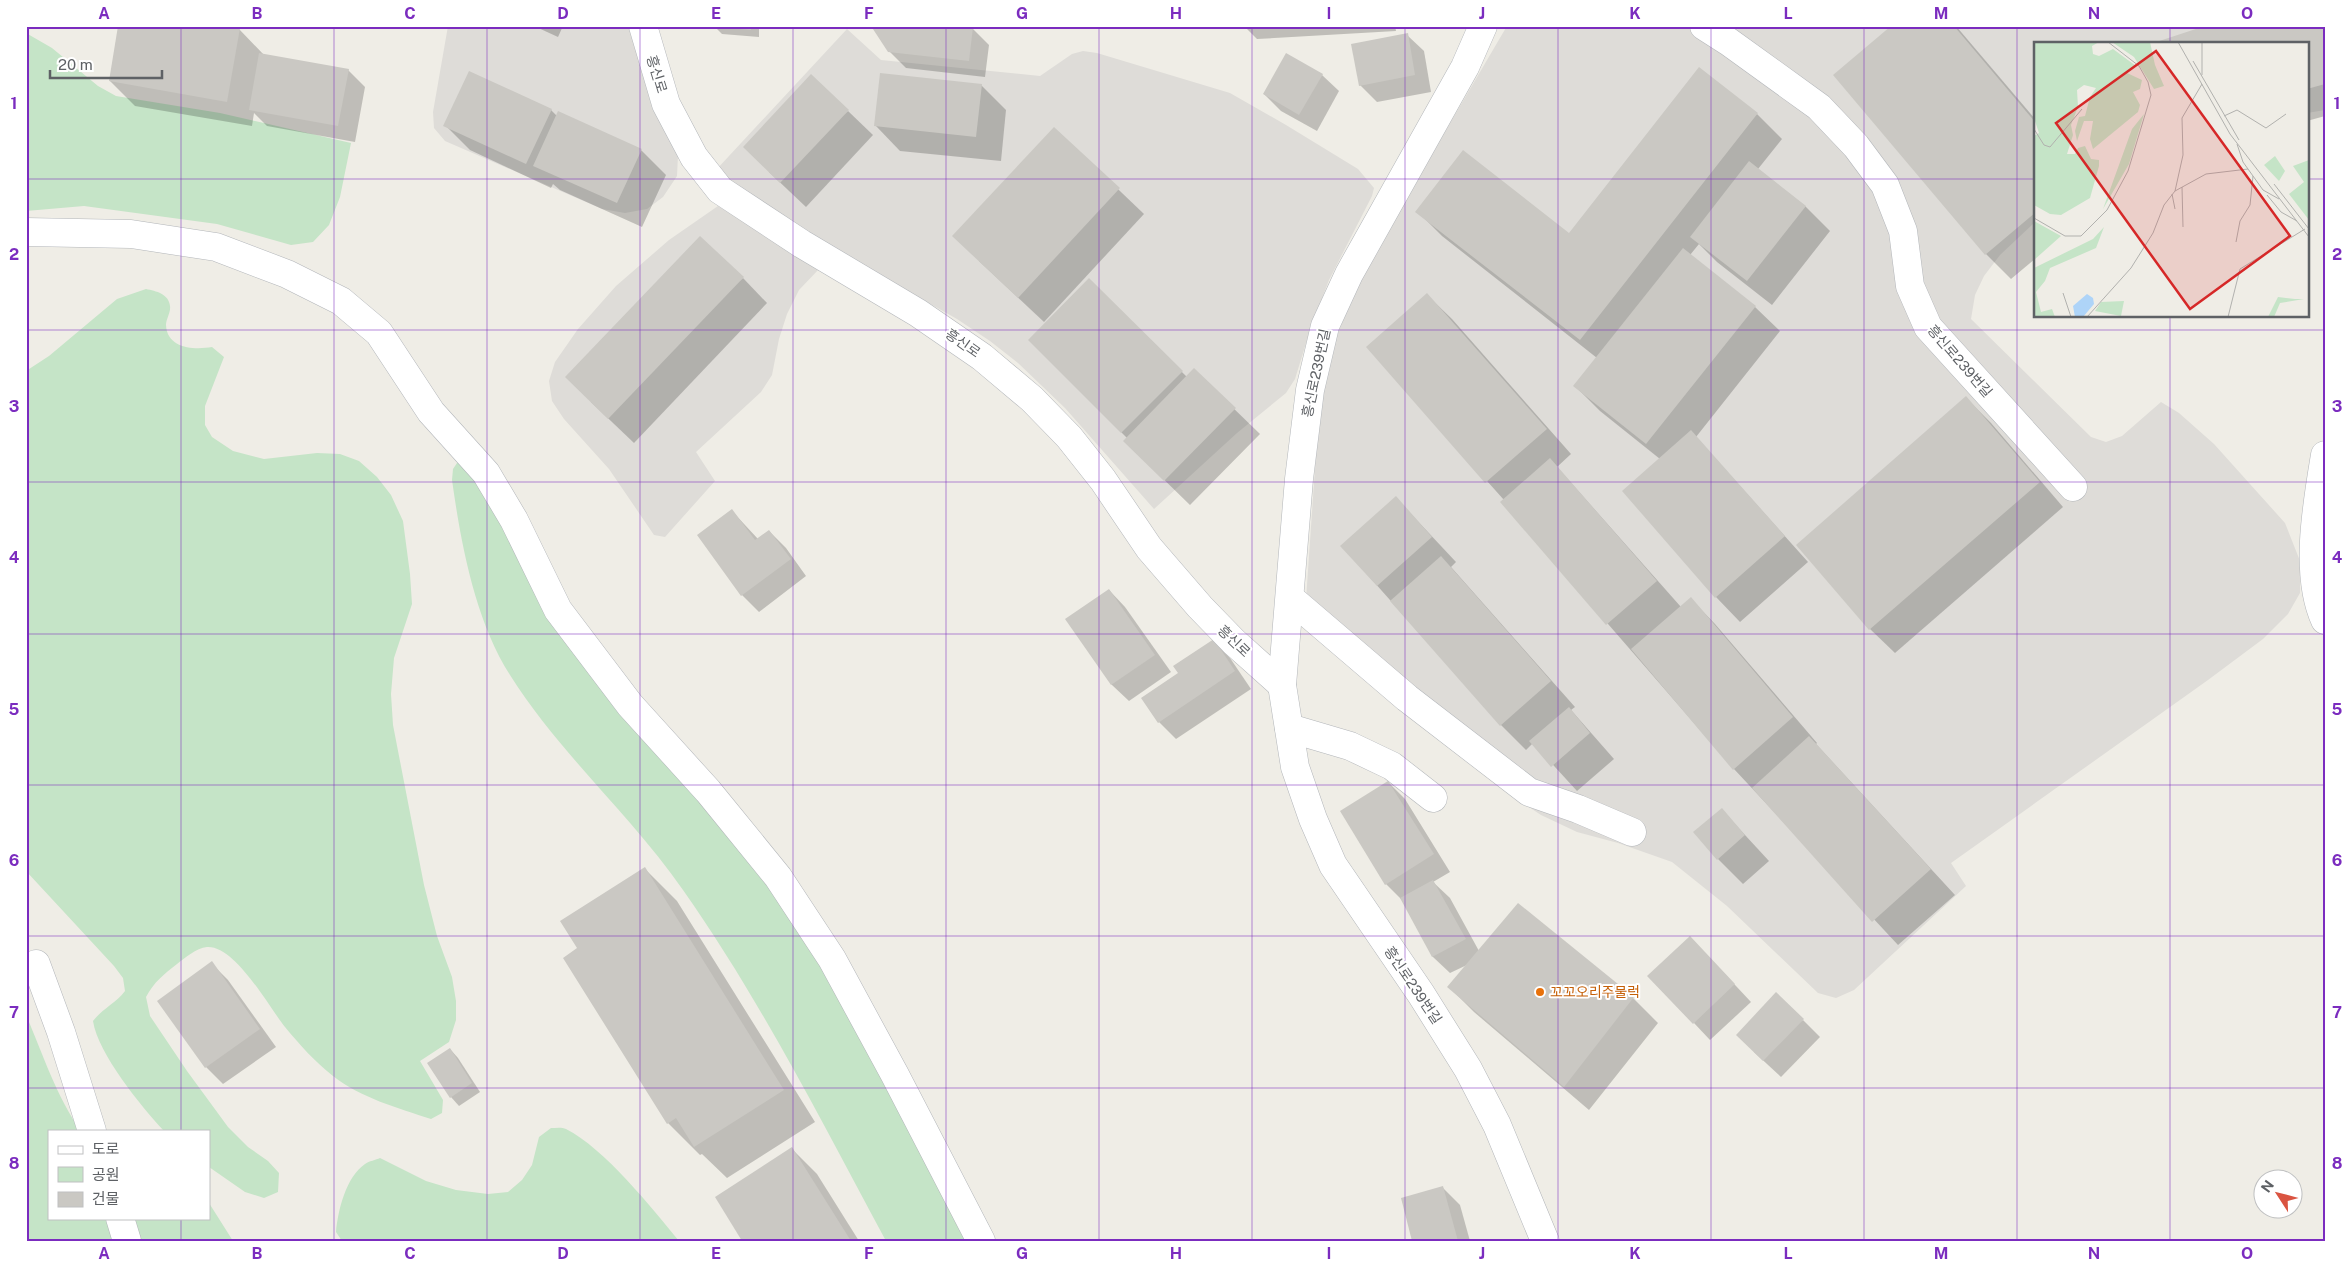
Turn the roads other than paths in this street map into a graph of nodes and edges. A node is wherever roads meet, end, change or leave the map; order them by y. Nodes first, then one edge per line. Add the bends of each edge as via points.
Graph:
1 (643, 26) edge
2 (1483, 26) edge
3 (1704, 26) edge
4 (26, 232) edge
5 (2325, 455) edge
6 (2073, 487) dead end
7 (1290, 598) junction
8 (2325, 620) edge
9 (1282, 685) junction
10 (1289, 728) junction
11 (1433, 798) dead end
12 (1632, 832) dead end
13 (36, 964) dead end
14 (92, 1130) edge
15 (121, 1220) edge
16 (127, 1241) edge
17 (981, 1241) edge
18 (1545, 1241) edge

1 - 9 lane, 흥신로 via 666,104 694,156 720,190 802,244 918,313 982,357 1032,399 1075,444 1104,480 1149,548 1200,607
2 - 7 lane, 흥신로239번길 via 1465,67 1349,274 1325,326 1310,390
3 - 6 lane, 흥신로239번길 via 1819,107 1856,146 1885,185 1900,222 1910,286 1928,327
4 - 17 lane via 131,234 216,247 287,274 341,301 379,333 431,412 486,472 514,520 558,610 630,705 708,791 778,877 832,959
5 - 8 lane via 2317,505 2314,567
7 - 9 lane, 흥신로239번길
7 - 12 lane via 1407,698 1529,792
9 - 10 lane, 흥신로239번길
10 - 11 lane via 1350,746 1392,766
10 - 18 lane, 흥신로239번길 via 1296,768 1333,865 1468,1068
13 - 14 lane
15 - 16 lane

